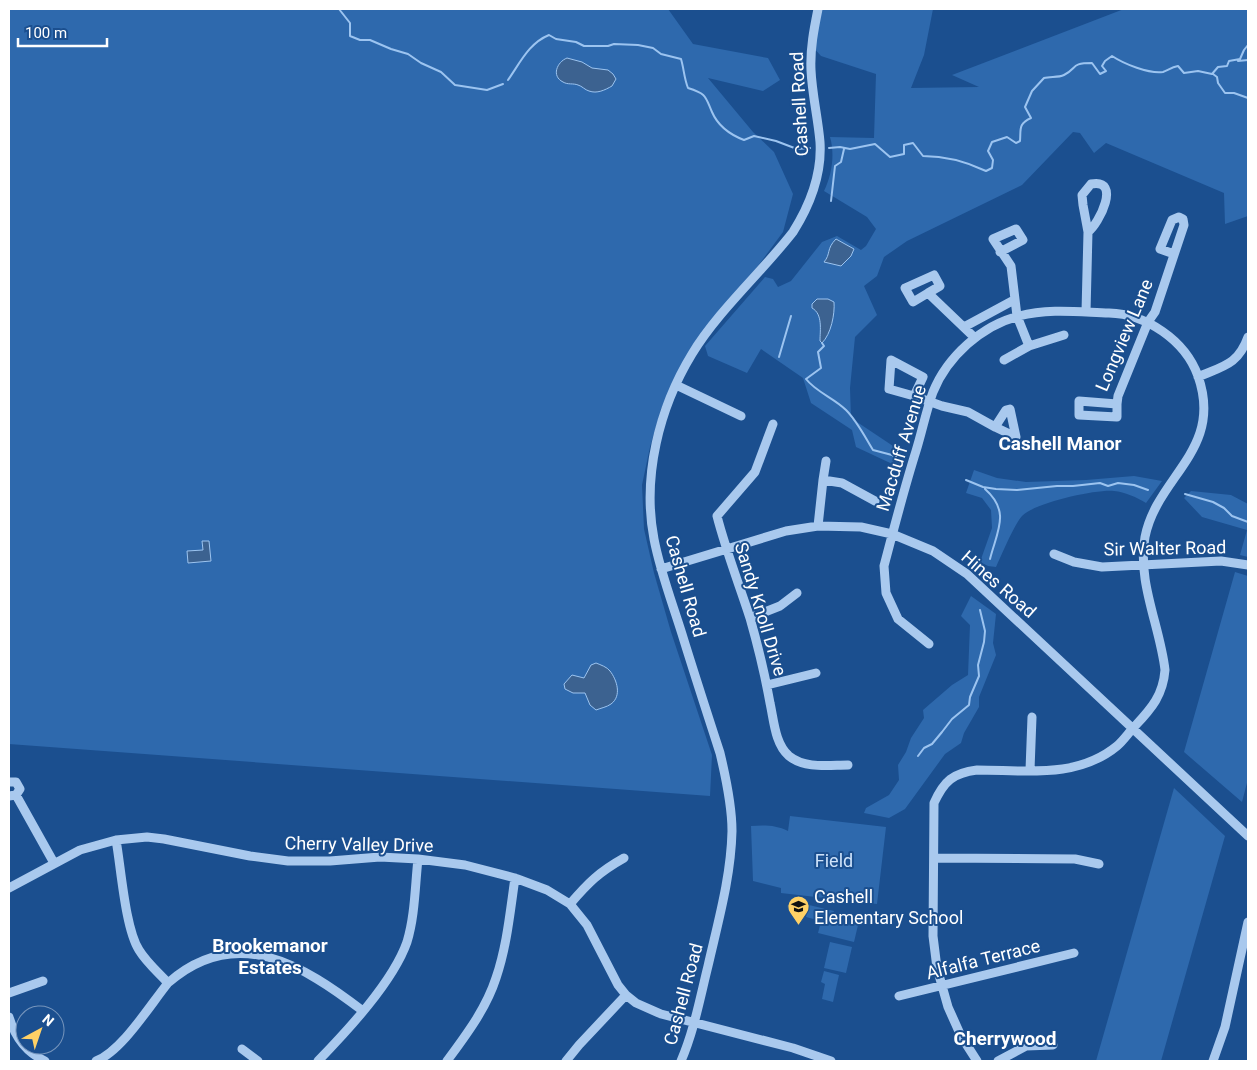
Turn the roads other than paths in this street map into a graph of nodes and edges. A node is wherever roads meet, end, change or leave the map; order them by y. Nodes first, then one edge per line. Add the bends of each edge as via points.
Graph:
1 (818, 9) edge
2 (1088, 232) junction
3 (1000, 252) dead end
4 (1174, 254) dead end
5 (928, 293) dead end
6 (1014, 300) junction
7 (1086, 312) junction
8 (1017, 316) junction
9 (1148, 322) junction
10 (964, 326) junction
11 (1064, 336) dead end
12 (1248, 337) edge
13 (975, 338) junction
14 (1029, 346) junction
15 (1004, 360) dead end
16 (1198, 377) junction
17 (676, 385) junction
18 (914, 396) junction
19 (930, 402) junction
20 (1117, 404) junction
21 (741, 416) dead end
22 (773, 424) dead end
23 (995, 427) dead end
24 (826, 461) dead end
25 (823, 480) junction
26 (875, 501) dead end
27 (818, 526) junction
28 (892, 534) junction
29 (726, 549) junction
30 (1054, 554) dead end
31 (1144, 564) junction
32 (1248, 565) edge
33 (661, 569) junction
34 (797, 593) dead end
35 (750, 618) junction
36 (928, 644) dead end
37 (816, 673) dead end
38 (767, 686) junction
39 (1032, 717) dead end
40 (1133, 728) junction
41 (848, 765) dead end
42 (1030, 770) junction
43 (9, 782) edge
44 (12, 796) edge
45 (1248, 836) edge
46 (116, 840) junction
47 (624, 858) dead end
48 (934, 858) junction
49 (418, 859) junction
50 (54, 862) junction
51 (1099, 864) dead end
52 (515, 878) junction
53 (9, 888) edge
54 (570, 904) junction
55 (1248, 922) edge
56 (1246, 947) edge
57 (1074, 953) dead end
58 (43, 981) dead end
59 (168, 983) junction
60 (941, 985) junction
61 (9, 993) edge
62 (626, 995) junction
63 (899, 996) dead end
64 (363, 1011) junction
65 (9, 1017) edge
66 (694, 1023) junction
67 (1053, 1045) dead end
68 (242, 1049) dead end
69 (45, 1061) edge
70 (96, 1061) edge
71 (258, 1061) edge
72 (318, 1061) edge
73 (447, 1061) edge
74 (566, 1061) edge
75 (681, 1061) edge
76 (831, 1061) edge
77 (977, 1061) edge
78 (998, 1061) edge
79 (1213, 1061) edge

1 - 17 street, Cashell Road via 811,69 820,141 814,187 793,232 705,336
2 - 2 street via 1107,199 1107,191 1098,184 1091,184 1082,195
2 - 7 street
3 - 6 street via 1011,266
4 - 9 street, Longview Lane
5 - 10 street
6 - 8 street
6 - 10 street
7 - 8 street, Macduff Avenue via 1040,311
7 - 9 street, Macduff Avenue via 1123,313
8 - 13 street, Macduff Avenue
8 - 14 street
9 - 16 street, Macduff Avenue via 1179,346
9 - 20 street, Longview Lane
10 - 13 street
11 - 14 street
12 - 16 street via 1244,349 1230,364
13 - 19 street, Macduff Avenue via 944,372
14 - 15 street
16 - 31 street, Macduff Avenue via 1204,406 1200,434 1152,517 1145,538
17 - 21 street
17 - 33 street, Cashell Road via 657,437 652,469 654,538
18 - 18 street via 923,377 891,360 889,389
18 - 19 street
19 - 23 street via 968,412
19 - 28 street, Macduff Avenue
20 - 20 street, Longview Lane via 1117,416 1079,415 1079,401
22 - 29 street, Sandy Knoll Drive via 755,472 717,516
24 - 25 street
25 - 26 street via 842,483
25 - 27 street
27 - 28 street, Hines Road via 860,527
27 - 29 street, Hines Road via 786,531
28 - 36 street, Macduff Avenue via 884,566 886,593 898,619
28 - 40 street, Hines Road via 933,551 967,574
29 - 33 street, Hines Road
29 - 35 street, Sandy Knoll Drive
30 - 31 street, Sir Walter Road via 1102,567
31 - 32 street, Sir Walter Road via 1221,561
31 - 40 street, Macduff Avenue via 1165,670 1158,699
33 - 66 street, Cashell Road via 720,752 728,787 732,830 724,900
34 - 35 street via 780,606
35 - 38 street, Sandy Knoll Drive
37 - 38 street
38 - 41 street, Sandy Knoll Drive via 777,736 789,756 809,765
39 - 42 street
40 - 42 street, Macduff Avenue via 1114,748 1088,763 1062,770
40 - 45 street, Hines Road
42 - 48 street, Macduff Avenue via 964,771 947,781 934,803
43 - 44 street via 16,782 19,786 19,791
44 - 50 street
46 - 49 street, Cherry Valley Drive via 164,838 288,861 380,857
46 - 50 street, Cherry Valley Drive via 92,845
46 - 59 street via 134,939 148,963
47 - 54 street via 602,870
48 - 51 street via 1075,859
48 - 60 street, Macduff Avenue via 933,936
49 - 52 street, Cherry Valley Drive via 465,865
49 - 64 street via 407,942 394,968
50 - 53 street, Cherry Valley Drive
52 - 54 street, Cherry Valley Drive via 547,890
52 - 73 street via 504,952 496,979 483,1008
54 - 62 street, Cherry Valley Drive via 587,924
55 - 56 street
56 - 79 street
57 - 60 street, Alfalfa Terrace
58 - 61 street
59 - 64 street via 191,965 208,957 253,953 279,960 312,975
59 - 70 street via 122,1042
60 - 63 street, Alfalfa Terrace
60 - 77 street, Macduff Avenue via 961,1036
62 - 66 street, Cherry Valley Drive via 649,1010
62 - 74 street
64 - 72 street
65 - 69 street via 19,1041
66 - 75 street, Cashell Road
66 - 76 street, Cherry Valley Drive
67 - 78 street via 1026,1046
68 - 71 street

